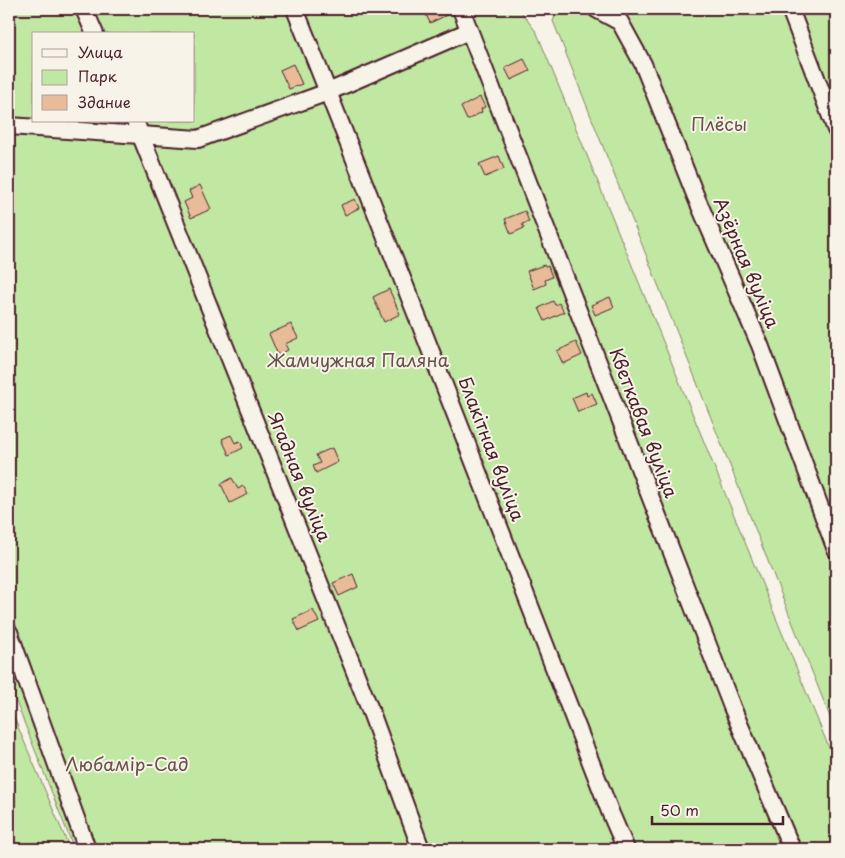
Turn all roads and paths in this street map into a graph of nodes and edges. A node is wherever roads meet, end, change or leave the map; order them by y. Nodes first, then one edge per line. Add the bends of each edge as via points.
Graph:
1 (84, 9) edge
2 (295, 9) edge
3 (461, 9) edge
4 (596, 9) edge
5 (790, 9) edge
6 (469, 31) junction
7 (94, 32) edge
8 (328, 92) junction
9 (9, 126) edge
10 (138, 128) edge
11 (836, 130) edge
12 (836, 550) edge
13 (9, 632) edge
14 (87, 849) edge
15 (421, 849) edge
16 (626, 849) edge
17 (792, 849) edge

1 - 7 street
2 - 8 street, Блакітная вуліца
3 - 6 street, Кветкавая вуліца
4 - 12 street, Азёрная вуліца via 620,22 644,64 760,346
5 - 11 street
6 - 8 street
6 - 17 street, Кветкавая вуліца via 732,707
8 - 10 street via 198,139
8 - 16 street, Блакітная вуліца
9 - 10 street
10 - 15 street, Ягадная вуліца via 371,712
13 - 14 street

